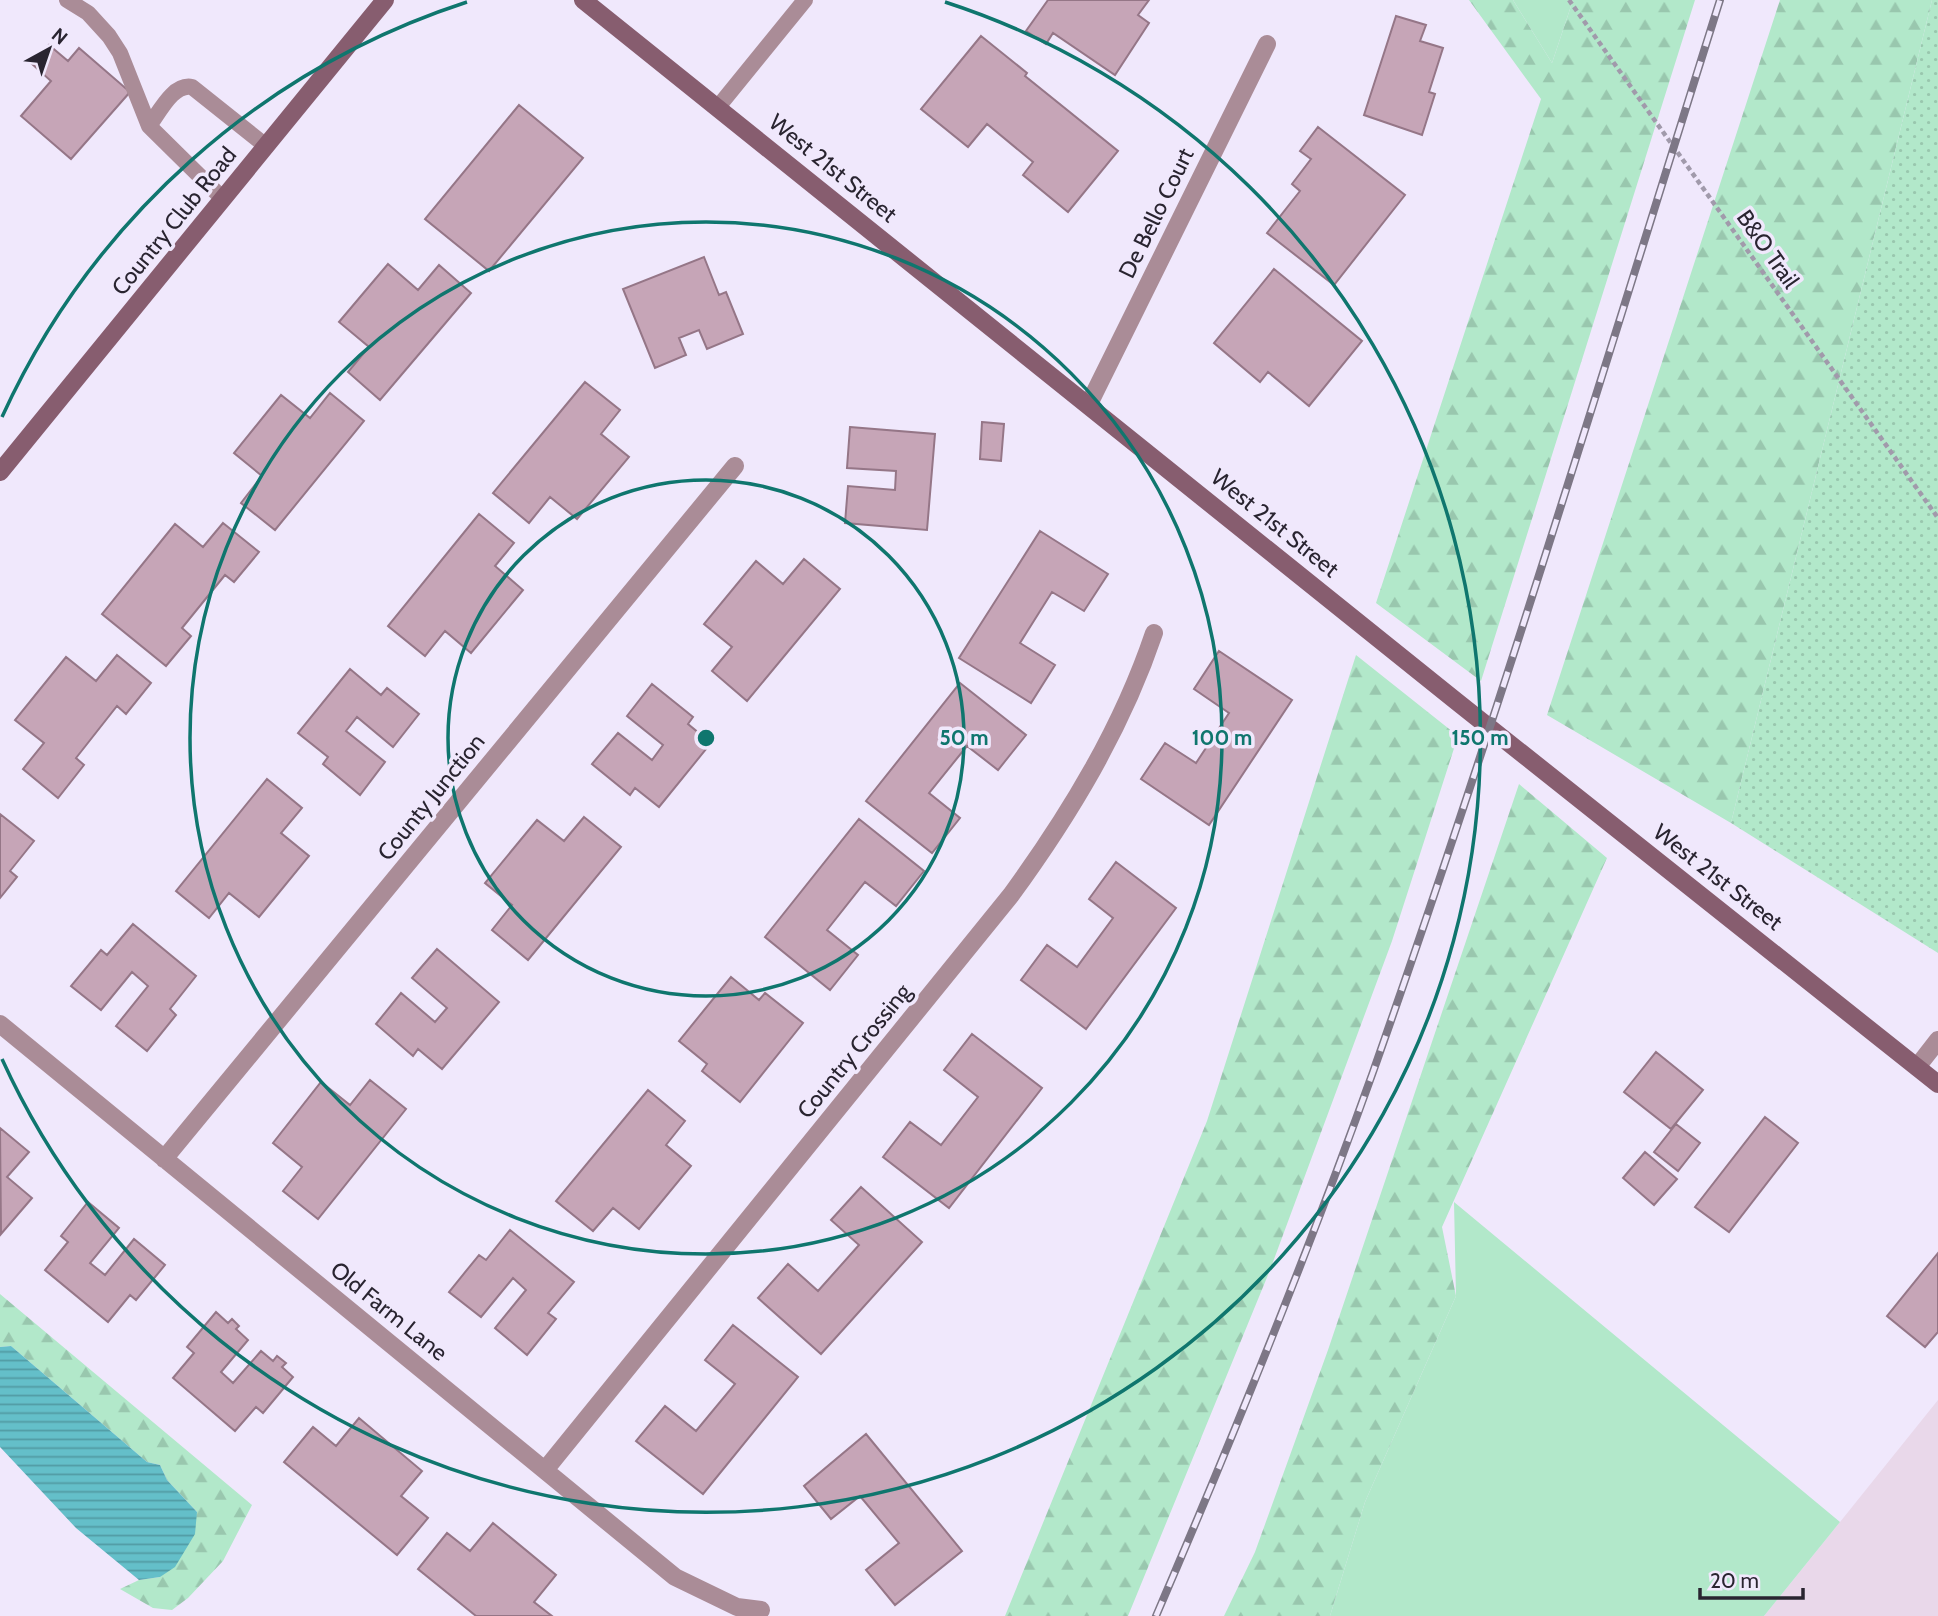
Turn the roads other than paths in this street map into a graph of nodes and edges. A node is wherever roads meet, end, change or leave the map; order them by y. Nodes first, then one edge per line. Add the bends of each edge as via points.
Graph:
1 (67, 0) edge
2 (385, 0) edge
3 (583, 0) edge
4 (805, 0) edge
5 (1266, 44) dead end
6 (718, 107) junction
7 (149, 126) junction
8 (266, 146) junction
9 (223, 199) junction
10 (1088, 404) junction
11 (735, 466) dead end
12 (0, 472) edge
13 (1154, 633) dead end
14 (0, 1024) edge
15 (1938, 1041) edge
16 (1917, 1067) junction
17 (1938, 1084) edge
18 (164, 1159) junction
19 (545, 1470) junction
20 (761, 1610) dead end

1 - 7 lane via 88,13 109,36
2 - 8 street, Country Club Road
3 - 6 street, West 21st Street
4 - 6 lane
5 - 10 street, De Bello Court
6 - 10 street, West 21st Street
7 - 8 lane via 177,89 192,87
7 - 9 lane
8 - 9 street, Country Club Road
9 - 12 street, Country Club Road
10 - 16 street, West 21st Street
11 - 18 street, County Junction
13 - 19 street, Country Crossing via 1105,747 1065,818 1011,895
14 - 18 street, Old Farm Lane
15 - 16 street
16 - 17 street, West 21st Street
18 - 19 street, Old Farm Lane
19 - 20 street, Old Farm Lane via 675,1577 737,1607

